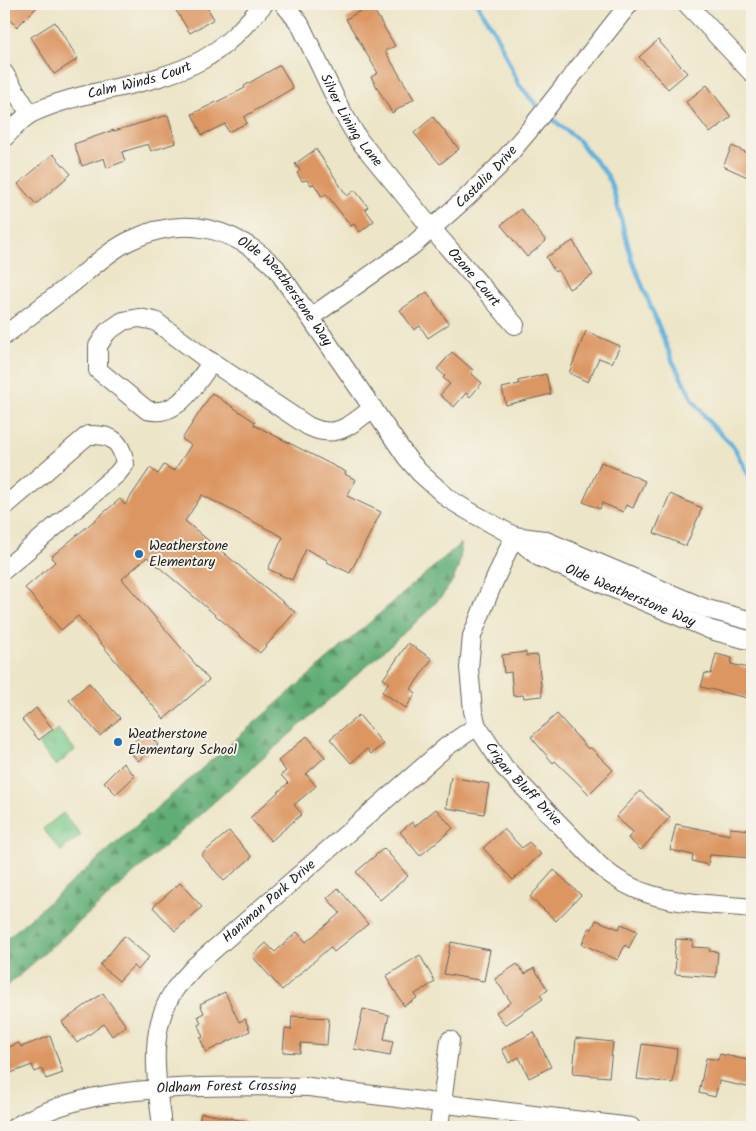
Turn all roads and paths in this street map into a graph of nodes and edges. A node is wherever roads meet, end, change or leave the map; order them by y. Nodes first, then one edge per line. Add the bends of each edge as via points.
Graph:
1 (264, 4) edge
2 (284, 4) edge
3 (629, 4) edge
4 (687, 4) edge
5 (4, 72) edge
6 (752, 74) edge
7 (30, 114) junction
8 (4, 138) edge
9 (432, 229) junction
10 (311, 317) junction
11 (515, 325) dead end
12 (4, 336) edge
13 (212, 362) junction
14 (373, 408) junction
15 (4, 507) edge
16 (514, 536) junction
17 (4, 570) edge
18 (752, 621) edge
19 (752, 641) edge
20 (477, 726) junction
21 (752, 908) edge
22 (450, 1040) dead end
23 (158, 1089) junction
24 (443, 1103) junction
25 (15, 1127) edge
26 (162, 1127) edge
27 (439, 1127) edge
28 (631, 1127) edge

1 - 7 street, Calm Winds Court via 243,27 204,59 160,76
2 - 9 street, Silver Lining Lane via 300,24 354,132
3 - 9 street, Castalia Drive via 500,166
4 - 6 street
5 - 7 street
7 - 8 street, Calm Winds Court
9 - 10 street, Castalia Drive
9 - 11 street, Ozone Court
10 - 12 street, Olde Weatherstone Way via 276,268 255,249 224,233 177,227 158,230 119,247
10 - 14 street, Olde Weatherstone Way
13 - 13 street via 156,321 139,318 123,321 107,332 98,346 98,370 147,410 157,413 168,411 181,402
13 - 14 street via 308,426 323,432 343,428
14 - 16 street, Olde Weatherstone Way via 407,458 431,483 449,499
15 - 17 street via 88,435 102,434 114,439 123,451 125,464 117,474
16 - 18 street, Olde Weatherstone Way via 544,540 707,609
16 - 19 street, Olde Weatherstone Way via 539,557 711,630
16 - 20 street, Crigan Bluff Drive via 472,636 469,668
20 - 21 street, Crigan Bluff Drive via 514,778 598,864 618,880 632,888 668,899
20 - 23 street, Haniman Park Drive via 446,747 195,966 174,990 164,1010 156,1042
22 - 24 street
23 - 24 street, Oldham Forest Crossing via 309,1088
23 - 25 street, Oldham Forest Crossing via 107,1093 54,1108
23 - 26 street, Haniman Park Drive
24 - 27 street
24 - 28 street, Oldham Forest Crossing

